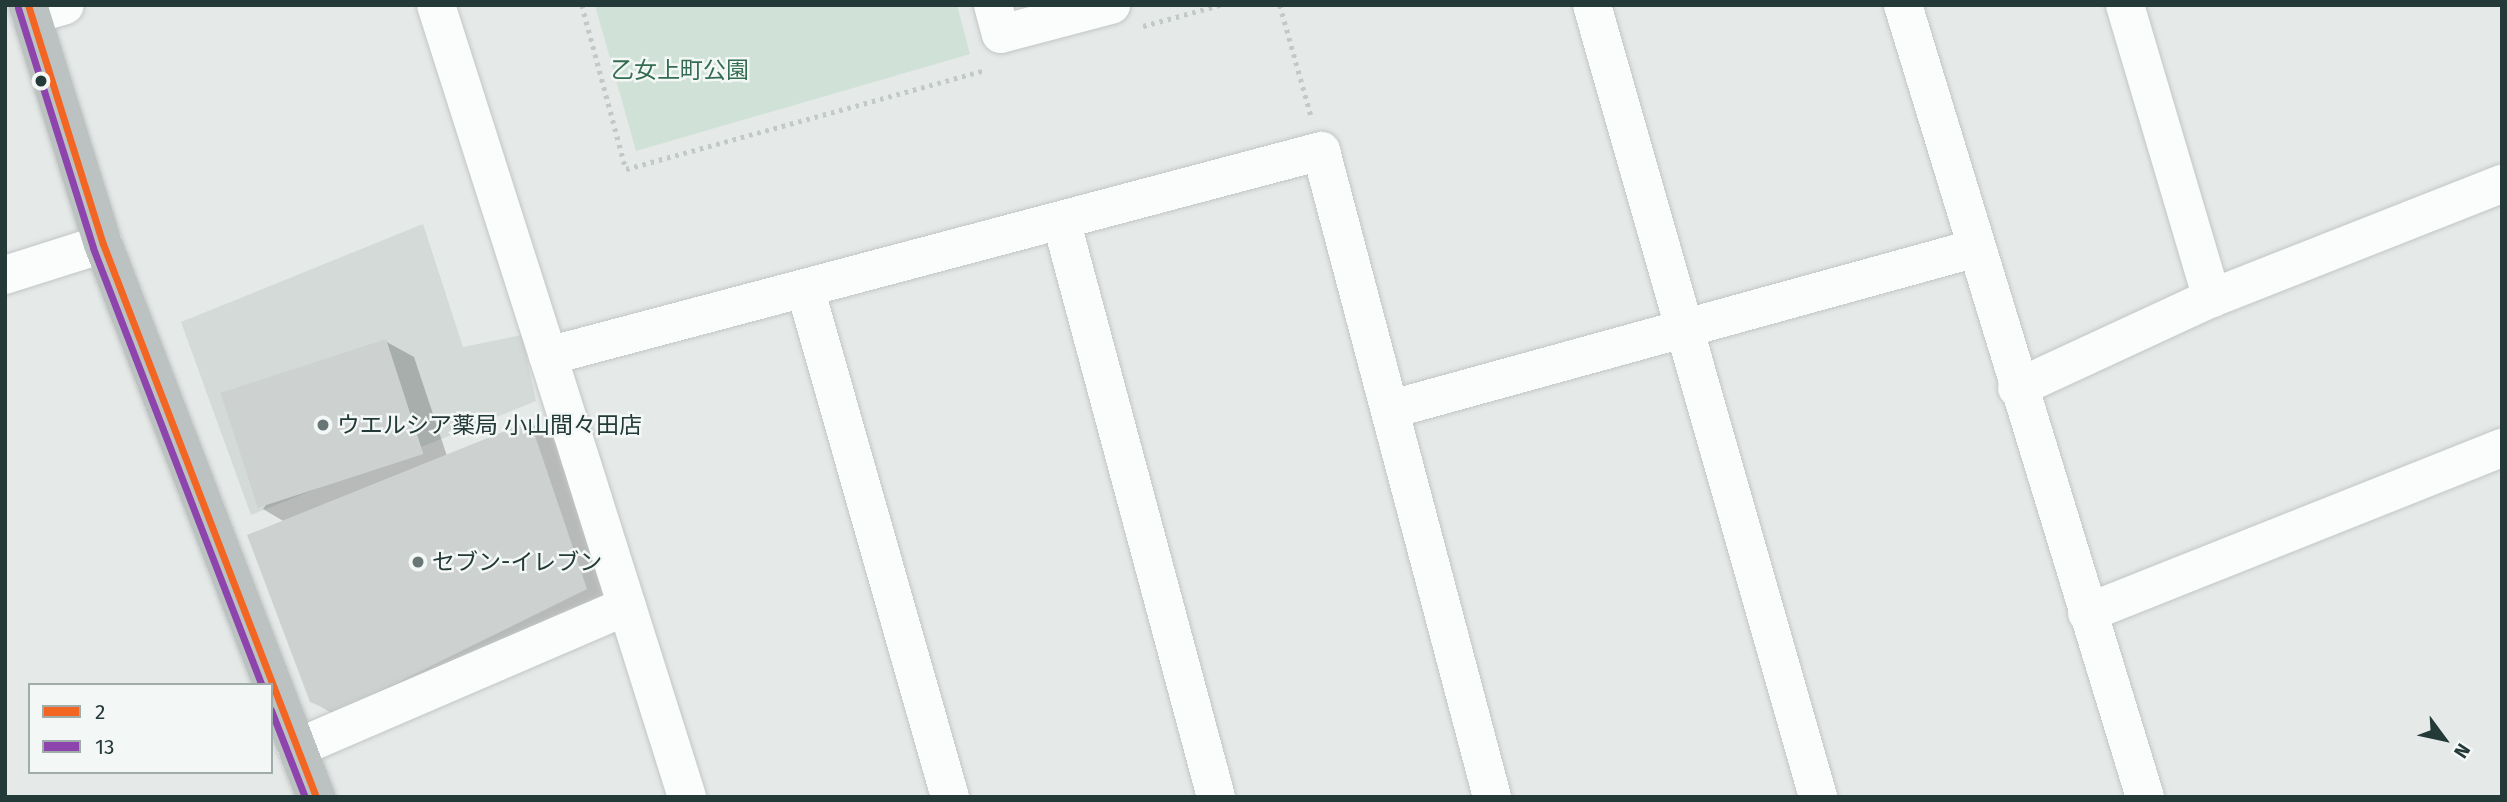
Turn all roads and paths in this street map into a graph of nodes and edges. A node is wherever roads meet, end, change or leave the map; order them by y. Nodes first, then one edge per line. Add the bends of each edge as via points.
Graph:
1 (436, 5) edge
2 (582, 5) edge
3 (993, 5) edge
4 (1220, 5) edge
5 (1280, 5) edge
6 (1592, 5) edge
7 (1903, 5) edge
8 (2124, 5) edge
9 (41, 8) edge
10 (1125, 16) edge
11 (991, 68) dead end
12 (1321, 150) junction
13 (2502, 184) edge
14 (1060, 220) junction
15 (103, 244) junction
16 (1973, 249) junction
17 (5, 275) edge
18 (805, 288) junction
19 (2212, 298) junction
20 (1682, 328) junction
21 (548, 356) junction
22 (2017, 388) junction
23 (1392, 409) junction
24 (2502, 448) edge
25 (627, 606) junction
26 (2087, 612) junction
27 (272, 683) edge
28 (273, 686) edge
29 (297, 748) junction
30 (1815, 796) edge
31 (316, 797) edge
32 (687, 797) edge
33 (950, 797) edge
34 (1216, 797) edge
35 (1492, 797) edge
36 (2145, 797) edge

1 - 21 street
2 - 11 path via 626,169
3 - 10 street via 1001,34
4 - 10 path
5 - 12 path
6 - 20 street
7 - 16 street
8 - 19 street
9 - 15 highway
12 - 14 street
12 - 23 street
13 - 19 street
14 - 18 street
14 - 34 street
15 - 17 street
15 - 27 highway
16 - 20 street
16 - 22 street
18 - 21 street
18 - 33 street
19 - 22 street
20 - 23 street
20 - 30 street
21 - 25 street
22 - 26 street
23 - 35 street
24 - 26 street
25 - 29 street
25 - 32 street
26 - 36 street
28 - 29 highway
29 - 31 highway

